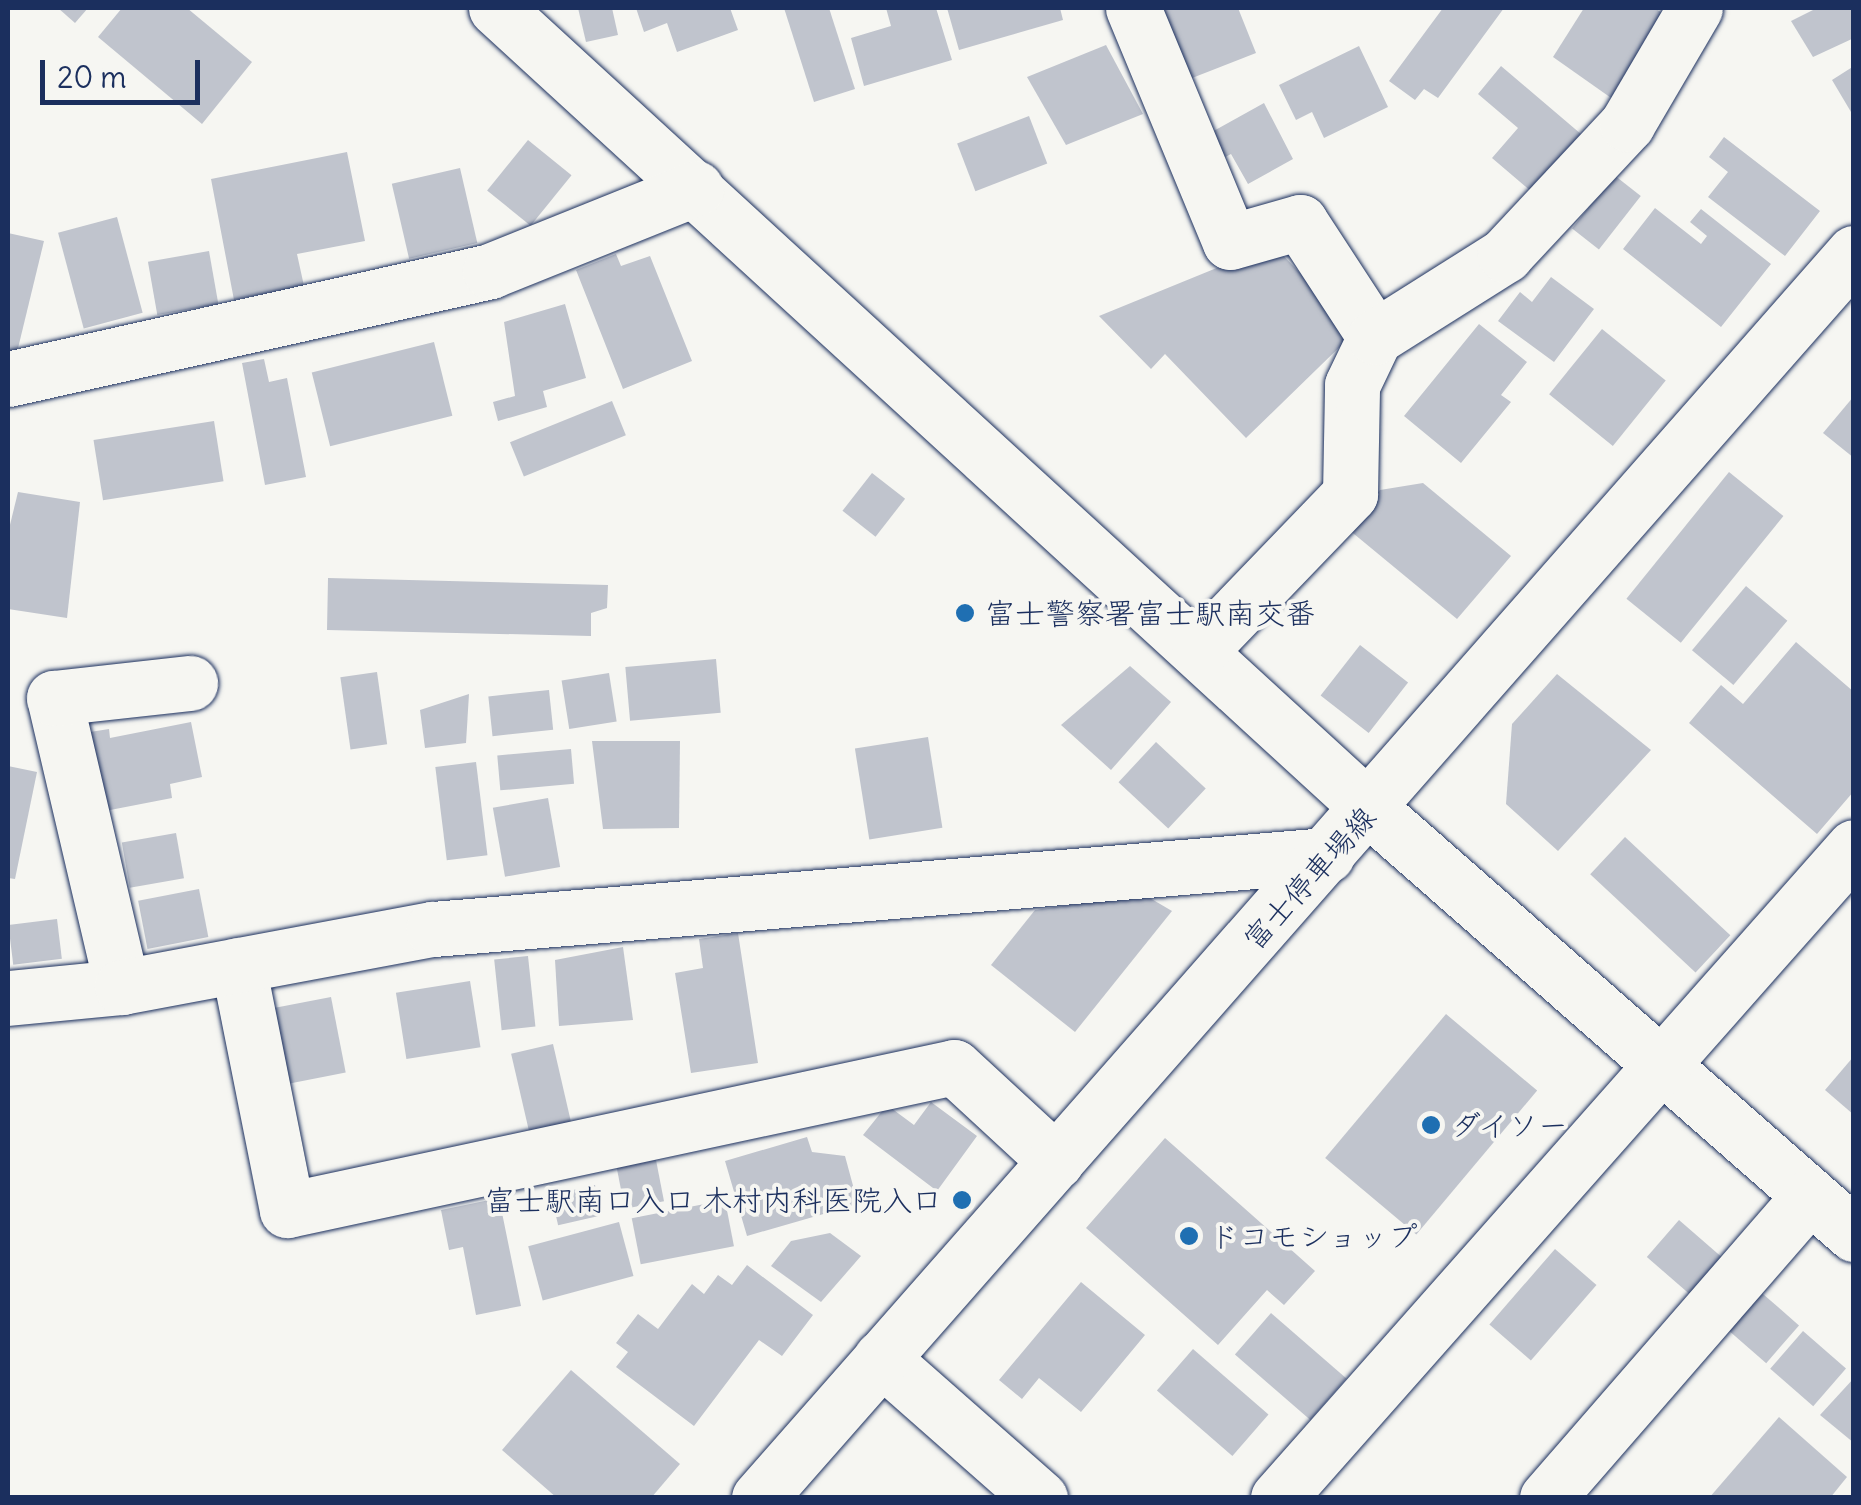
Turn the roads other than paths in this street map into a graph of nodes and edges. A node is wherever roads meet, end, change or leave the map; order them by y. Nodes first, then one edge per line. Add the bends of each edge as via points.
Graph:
1 (496, 8) edge
2 (1133, 8) edge
3 (1695, 8) edge
4 (696, 188) junction
5 (1854, 253) edge
6 (1375, 336) junction
7 (8, 379) edge
8 (1199, 651) junction
9 (190, 683) dead end
10 (1371, 810) junction
11 (1854, 847) edge
12 (1328, 855) junction
13 (238, 965) junction
14 (122, 987) junction
15 (13, 1010) edge
16 (1660, 1070) junction
17 (1056, 1161) junction
18 (1809, 1197) junction
19 (1854, 1234) edge
20 (881, 1358) junction
21 (758, 1498) edge
22 (1040, 1498) edge
23 (1278, 1498) edge
24 (1547, 1498) edge

1 - 4 street
2 - 6 street via 1230,242 1300,222
3 - 6 street via 1627,124 1505,256
4 - 7 street via 490,271
4 - 8 street
5 - 10 street, 富士停車場線
6 - 8 street via 1352,385 1350,494
8 - 10 street
9 - 14 street via 54,698
10 - 12 street, 富士停車場線
10 - 16 street
11 - 16 street
12 - 13 street via 434,928
12 - 17 street, 富士停車場線
13 - 14 street
13 - 17 street via 287,1210 954,1067
14 - 15 street
16 - 18 street
16 - 23 street
17 - 20 street, 富士停車場線
18 - 19 street
18 - 24 street
20 - 21 street, 富士停車場線
20 - 22 street

